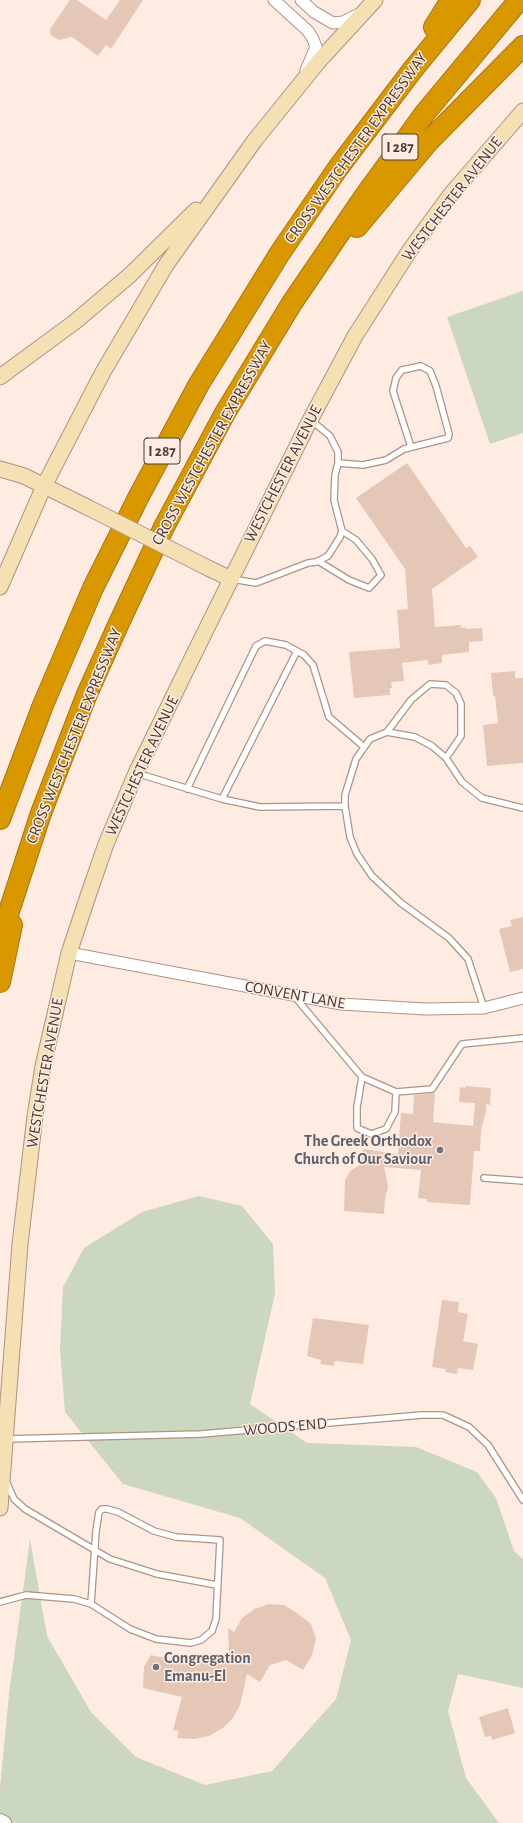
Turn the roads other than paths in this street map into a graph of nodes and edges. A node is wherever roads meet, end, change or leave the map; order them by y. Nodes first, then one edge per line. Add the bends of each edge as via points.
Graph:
1 (274, 0) edge
2 (301, 0) edge
3 (375, 0) edge
4 (451, 0) edge
5 (470, 0) edge
6 (519, 0) edge
7 (362, 13) junction
8 (523, 46) edge
9 (299, 86) junction
10 (523, 111) edge
11 (368, 128) junction
12 (227, 178) junction
13 (292, 303) junction
14 (0, 377) edge
15 (310, 420) junction
16 (411, 448) junction
17 (338, 463) junction
18 (0, 469) edge
19 (44, 486) junction
20 (342, 531) junction
21 (318, 561) junction
22 (231, 579) junction
23 (0, 587) edge
24 (297, 651) junction
25 (387, 732) junction
26 (363, 746) junction
27 (446, 758) junction
28 (136, 773) junction
29 (187, 789) junction
30 (222, 799) junction
31 (345, 806) junction
32 (3, 807) edge
33 (523, 808) edge
34 (0, 819) edge
35 (25, 860) junction
36 (0, 939) edge
37 (69, 953) junction
38 (0, 982) edge
39 (293, 995) junction
40 (523, 998) edge
41 (484, 1008) junction
42 (523, 1038) edge
43 (362, 1077) junction
44 (396, 1092) junction
45 (484, 1178) dead end
46 (523, 1181) edge
47 (6, 1439) junction
48 (2, 1474) junction
49 (523, 1500) edge
50 (0, 1508) edge
51 (95, 1550) junction
52 (217, 1585) junction
53 (0, 1602) edge
54 (91, 1604) junction
55 (0, 1821) edge
56 (4, 1823) edge

1 - 9 street via 308,31 316,47
2 - 7 street via 314,12 333,23 343,22
3 - 7 main road
4 - 11 highway
5 - 11 highway, CROSS WESTCHESTER EXPRESSWAY / I 287
6 - 13 highway, CROSS WESTCHESTER EXPRESSWAY / I 287 via 410,134 338,233
7 - 9 main road
8 - 13 highway via 429,141
9 - 12 main road
10 - 15 main road, WESTCHESTER AVENUE via 451,194 410,250 355,336
11 - 32 highway, CROSS WESTCHESTER EXPRESSWAY / I 287 via 273,264 174,428 93,588
12 - 14 main road via 130,275 76,320
12 - 19 main road via 166,265 129,327
13 - 35 highway, CROSS WESTCHESTER EXPRESSWAY / I 287 via 225,413 152,551 87,694
15 - 17 lane via 330,436 338,452
15 - 22 main road, WESTCHESTER AVENUE
16 - 16 lane via 448,438 449,434 430,371 421,366 402,370 396,378 393,391
16 - 17 lane via 404,449 386,460 363,465
17 - 20 lane via 334,500
18 - 19 main road via 24,476
19 - 22 main road, bridge
19 - 23 main road
20 - 21 lane via 328,556
20 - 21 lane via 356,540 381,575 369,588 348,580
21 - 22 lane via 256,583
22 - 28 main road, WESTCHESTER AVENUE
24 - 26 lane via 313,664 329,717
24 - 29 lane via 286,645 265,641 256,646
24 - 30 lane
25 - 26 lane via 370,739
25 - 27 lane via 415,737 432,746
25 - 27 lane via 410,700 430,684 446,685 456,693 461,704 461,736
26 - 31 lane via 351,773
27 - 33 lane via 462,782 482,798
28 - 29 lane
28 - 37 main road, WESTCHESTER AVENUE via 104,851
29 - 30 lane
30 - 31 lane via 260,807
31 - 41 lane via 350,837 357,854 372,876 400,903 449,938 468,959
32 - 34 highway, CROSS WESTCHESTER EXPRESSWAY / I 287
35 - 36 highway, CROSS WESTCHESTER EXPRESSWAY / I 287
35 - 38 highway
37 - 39 street, CONVENT LANE
37 - 47 main road, WESTCHESTER AVENUE via 43,1066 30,1153
39 - 41 street, CONVENT LANE via 349,1004 424,1009
39 - 43 lane
40 - 41 street, CONVENT LANE
42 - 44 lane via 462,1044 432,1089
43 - 44 lane
43 - 44 lane via 357,1107 357,1128 371,1134 386,1129 395,1112
45 - 46 lane
47 - 48 main road, WESTCHESTER AVENUE
47 - 49 lane, WOODS END via 201,1434 443,1415 469,1427 488,1445
48 - 50 main road, WESTCHESTER AVENUE
48 - 51 lane via 14,1499 25,1509
51 - 52 lane via 110,1559 157,1574
51 - 52 lane via 99,1512 102,1509 118,1512 154,1531 176,1537 220,1540
51 - 54 lane
52 - 54 lane via 216,1619 212,1631 201,1640 191,1643 156,1639 136,1632
53 - 54 lane via 26,1595 68,1598
55 - 56 street

